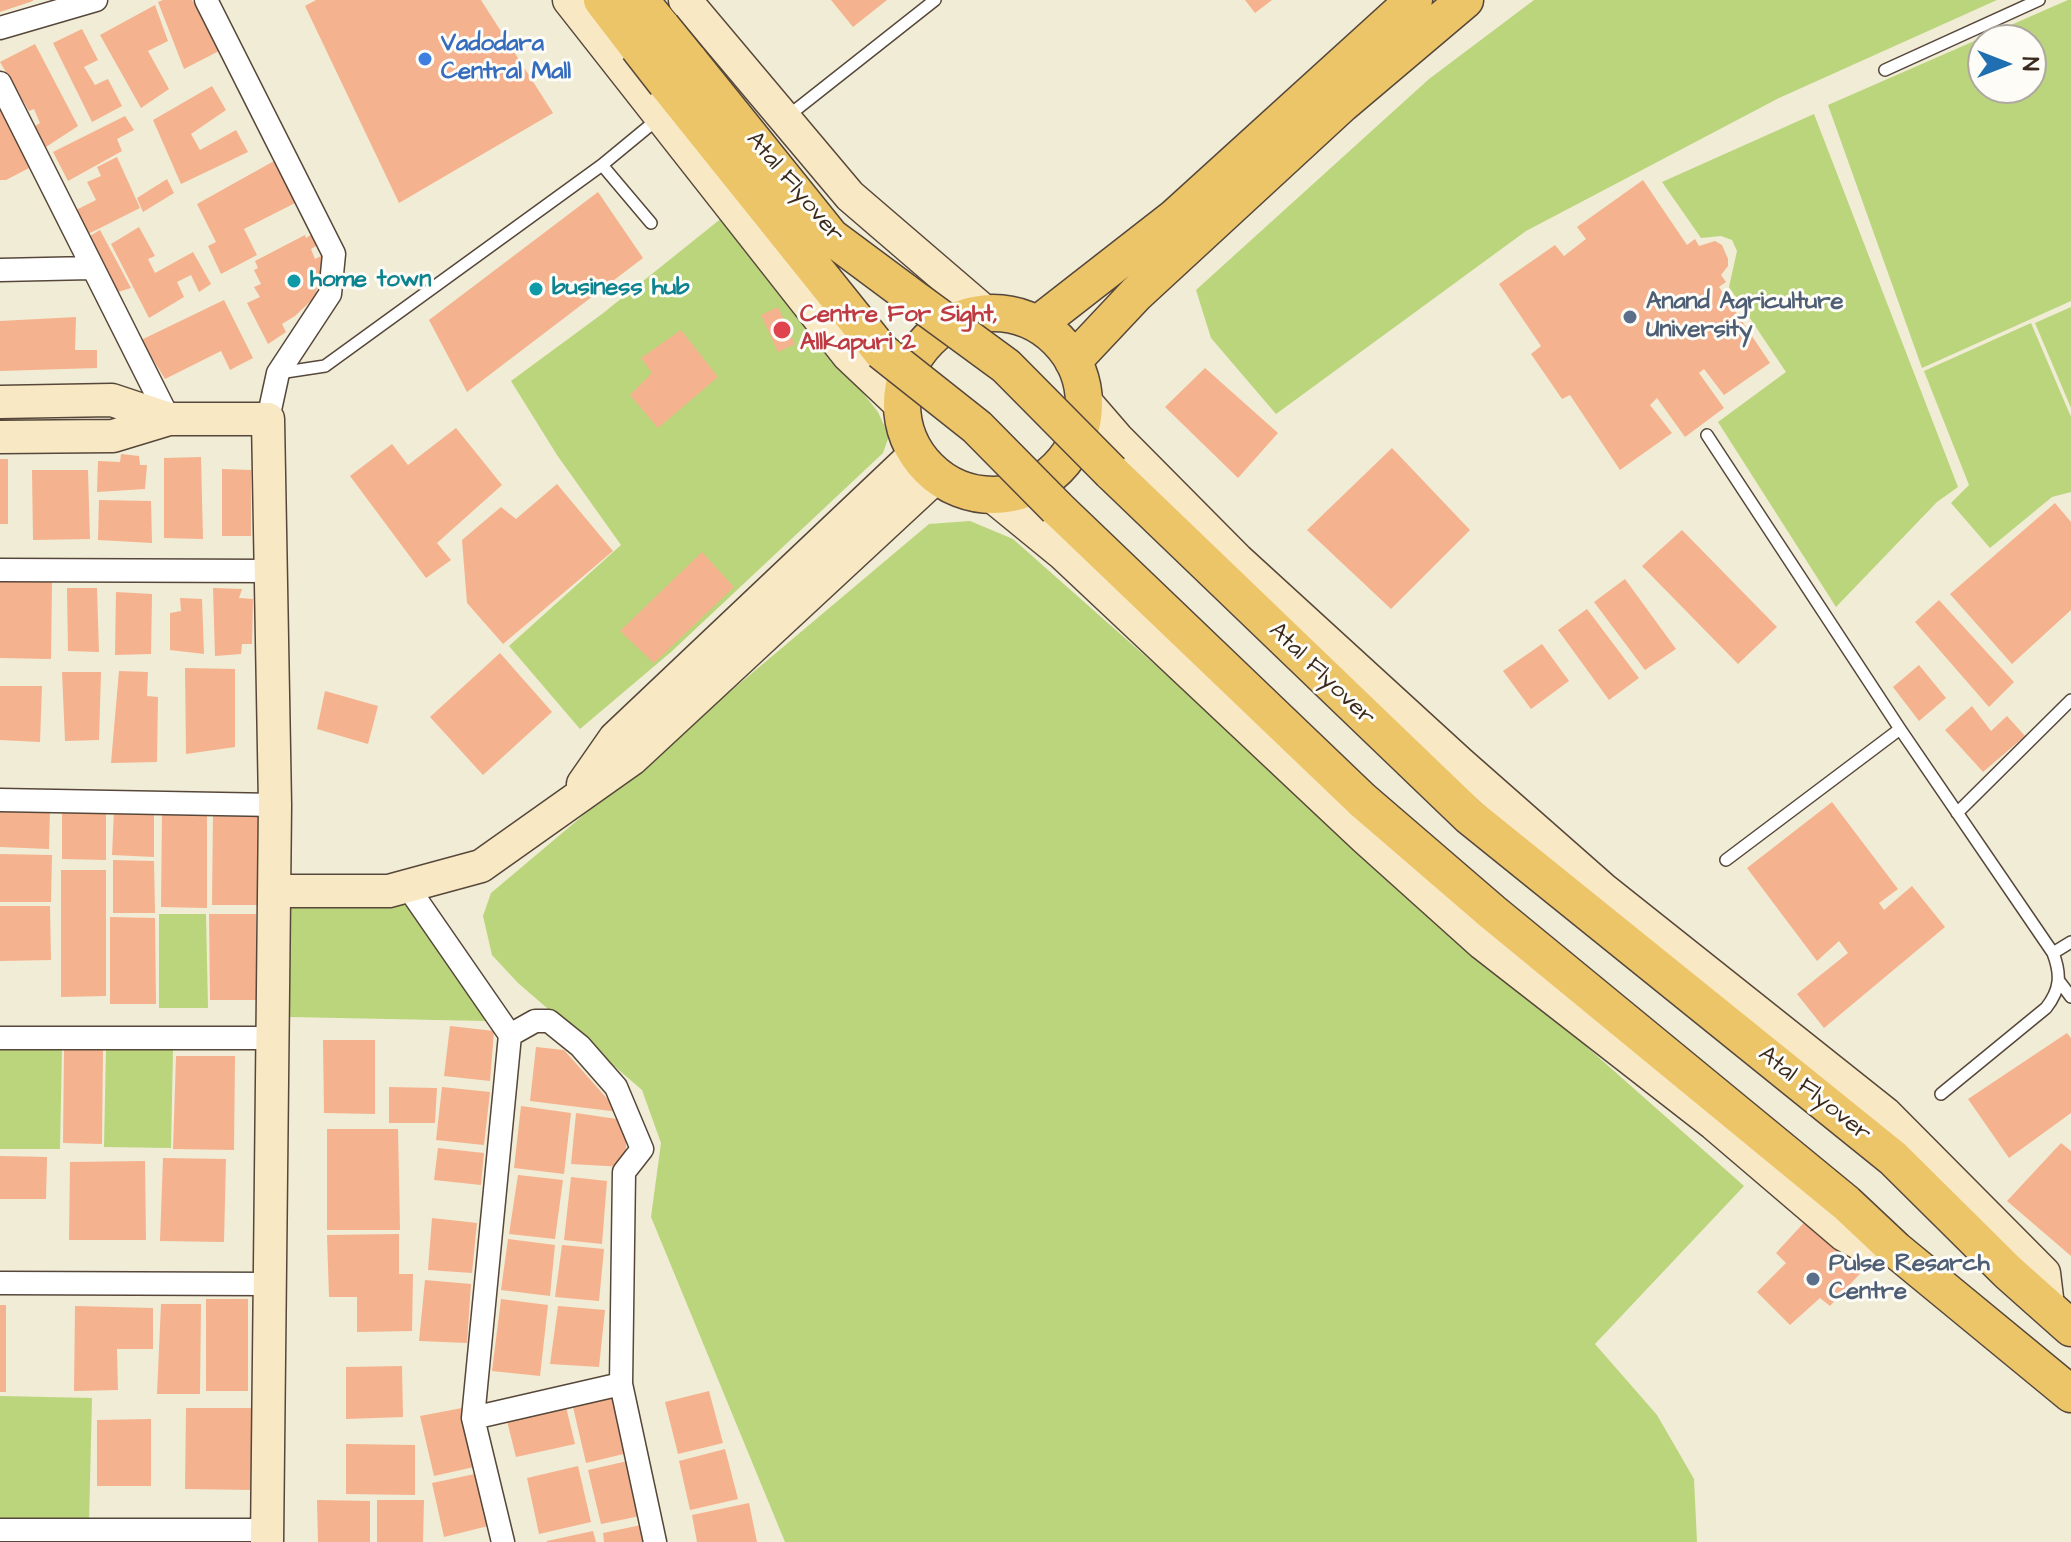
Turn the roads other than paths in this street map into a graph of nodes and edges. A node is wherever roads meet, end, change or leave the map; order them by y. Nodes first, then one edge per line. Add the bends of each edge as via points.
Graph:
1 (96, 0) edge
2 (206, 0) edge
3 (569, 0) edge
4 (602, 0) edge
5 (640, 0) edge
6 (935, 0) edge
7 (1414, 0) edge
8 (1465, 0) edge
9 (2039, 0) edge
10 (691, 7) edge
11 (0, 28) edge
12 (1885, 70) dead end
13 (0, 83) edge
14 (635, 87) junction
15 (1333, 92) junction
16 (659, 117) junction
17 (785, 119) junction
18 (602, 165) junction
19 (651, 223) dead end
20 (91, 268) junction
21 (0, 270) edge
22 (985, 312) junction
23 (1038, 324) junction
24 (1073, 361) junction
25 (278, 373) junction
26 (1085, 401) junction
27 (0, 402) edge
28 (903, 407) junction
29 (169, 419) junction
30 (268, 419) junction
31 (1707, 435) dead end
32 (0, 437) edge
33 (926, 465) junction
34 (992, 496) junction
35 (0, 570) edge
36 (270, 571) junction
37 (2071, 700) edge
38 (1900, 729) junction
39 (0, 800) edge
40 (275, 805) junction
41 (1957, 813) junction
42 (1726, 860) dead end
43 (407, 886) junction
44 (274, 891) junction
45 (2071, 942) edge
46 (2053, 953) junction
47 (2059, 981) junction
48 (2071, 997) edge
49 (510, 1035) junction
50 (0, 1038) edge
51 (273, 1038) junction
52 (1941, 1094) dead end
53 (1896, 1250) junction
54 (0, 1283) edge
55 (270, 1284) junction
56 (2059, 1317) edge
57 (621, 1384) junction
58 (2071, 1394) edge
59 (473, 1418) junction
60 (0, 1530) edge
61 (267, 1536) edge
62 (503, 1542) edge
63 (655, 1542) edge

1 - 11 street
2 - 25 street via 334,254 330,294
3 - 14 street
4 - 53 main road, Atal Flyover, bridge via 881,351 977,427 1362,800
5 - 56 main road, Atal Flyover, bridge via 831,237 1006,366 1469,816 1893,1158
6 - 17 lane
7 - 15 main road
8 - 15 main road
9 - 12 lane
10 - 14 street
10 - 17 street
13 - 20 street
14 - 16 street
15 - 23 main road
15 - 24 main road
16 - 18 lane
16 - 28 street via 848,355
17 - 22 street via 850,196
18 - 19 lane
18 - 25 lane via 325,366
20 - 21 street
20 - 29 street
22 - 23 main road via 1016,314
22 - 28 main road via 955,320 929,338 911,363
23 - 24 main road via 1065,346
24 - 26 main road
25 - 30 street
26 - 34 main road via 1081,431 1068,457 1047,478 1021,492
26 - 56 street via 1238,560 1460,763 1603,889 1886,1114 2044,1273
27 - 29 street via 112,400
28 - 33 main road via 904,424
29 - 30 street
29 - 32 street via 113,436
30 - 36 street
31 - 38 lane
33 - 34 main road via 962,490
33 - 43 street via 632,759 481,866
34 - 53 street via 1063,554 1483,944 1714,1124 1844,1235 1864,1246
35 - 36 street
36 - 40 street
37 - 41 lane
38 - 41 lane
38 - 42 lane
39 - 40 street
40 - 44 street
41 - 46 lane
43 - 44 street via 389,891
43 - 49 street
44 - 51 street
45 - 46 lane
46 - 47 lane
47 - 48 lane
47 - 52 lane via 2046,1008
49 - 57 street via 535,1021 549,1021 580,1046 616,1087 642,1149 624,1172
49 - 59 street
50 - 51 street
51 - 55 street
53 - 58 main road, Atal Flyover
54 - 55 street
55 - 61 street
57 - 59 street
57 - 63 street
59 - 62 street
60 - 61 street

